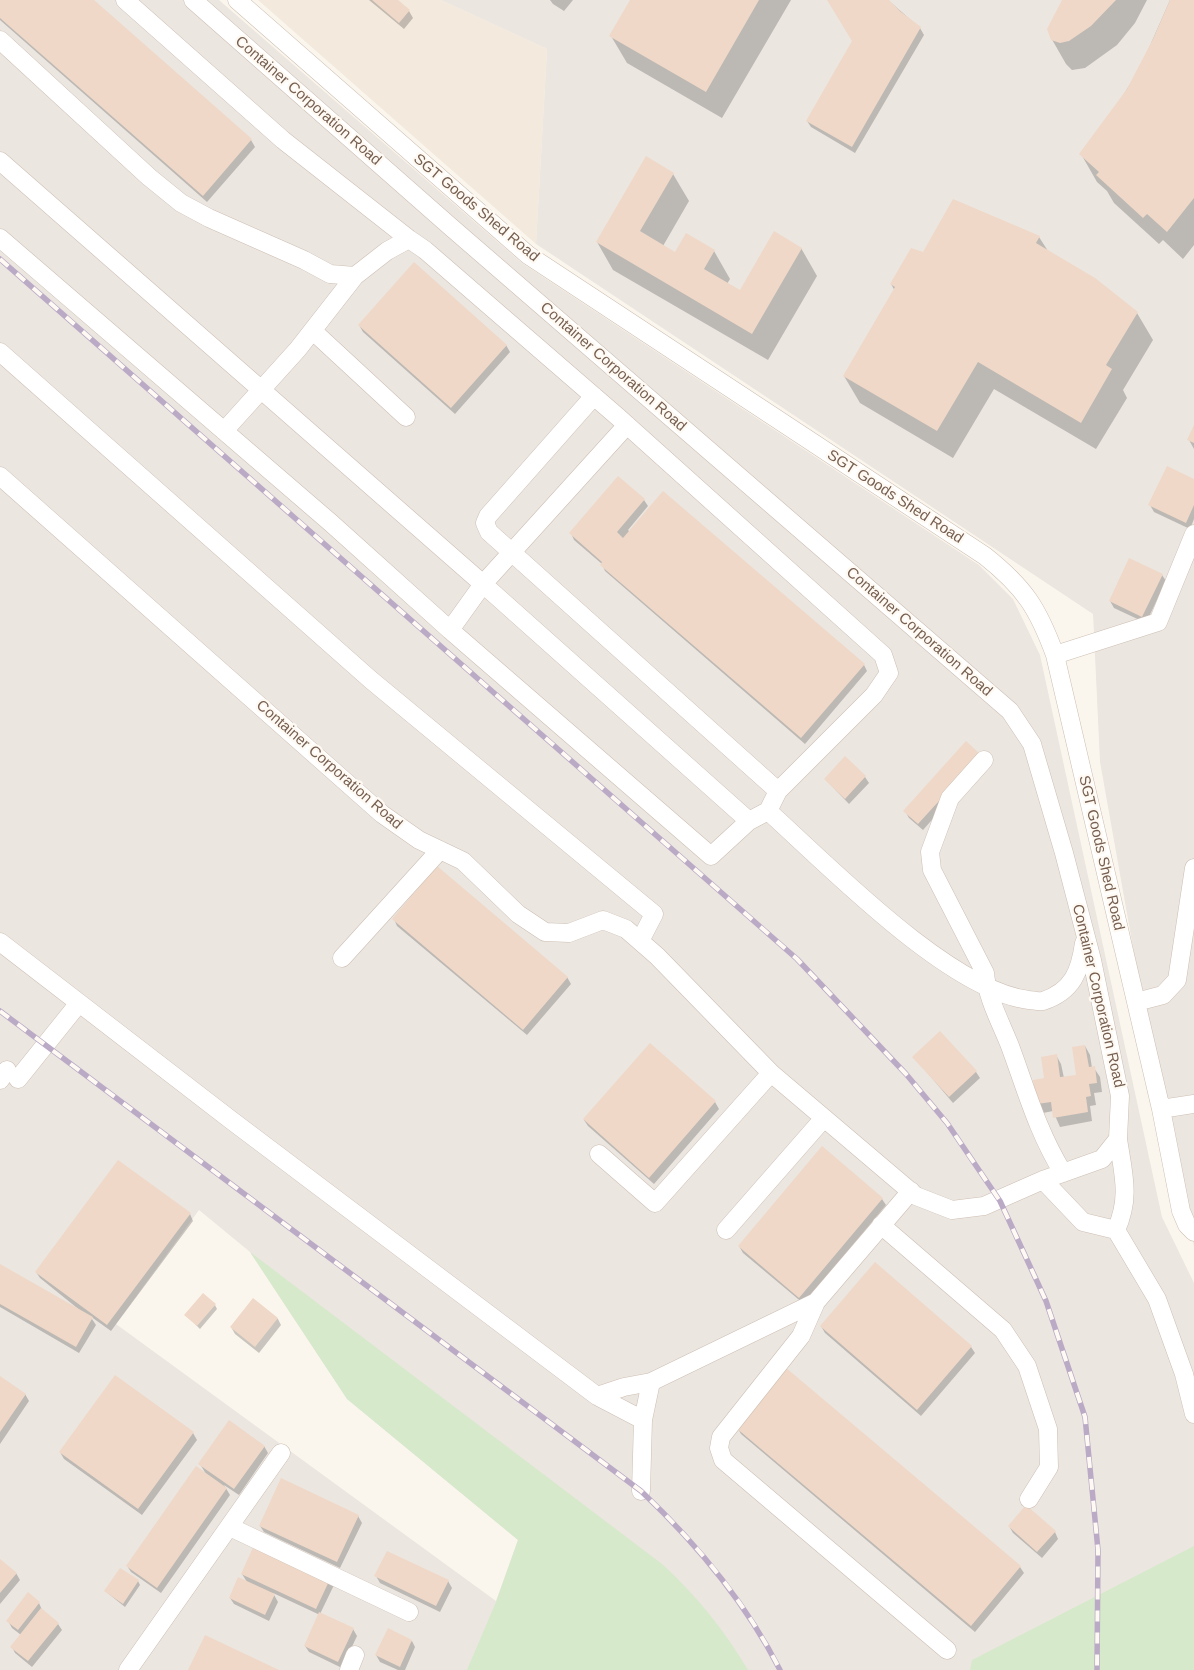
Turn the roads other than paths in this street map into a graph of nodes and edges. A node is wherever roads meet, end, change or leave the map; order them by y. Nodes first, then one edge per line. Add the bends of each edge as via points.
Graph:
1 (125, 0) edge
2 (193, 0) edge
3 (237, 0) edge
4 (0, 40) edge
5 (0, 161) edge
6 (0, 238) edge
7 (409, 239) junction
8 (356, 276) junction
9 (313, 331) junction
10 (0, 352) edge
11 (261, 390) junction
12 (594, 396) junction
13 (406, 417) dead end
14 (627, 425) junction
15 (224, 431) junction
16 (0, 476) edge
17 (1194, 534) edge
18 (511, 552) junction
19 (483, 584) junction
20 (450, 630) junction
21 (1055, 655) junction
22 (984, 760) dead end
23 (778, 791) junction
24 (768, 811) junction
25 (749, 821) junction
26 (440, 850) junction
27 (1194, 868) edge
28 (1085, 936) junction
29 (640, 941) junction
30 (0, 942) edge
31 (342, 958) dead end
32 (986, 987) junction
33 (78, 1002) junction
34 (1136, 1002) junction
35 (771, 1073) junction
36 (8, 1076) edge
37 (1194, 1104) edge
38 (1161, 1109) junction
39 (824, 1118) junction
40 (1118, 1139) junction
41 (599, 1154) dead end
42 (1063, 1173) junction
43 (1043, 1180) junction
44 (911, 1191) junction
45 (881, 1225) junction
46 (726, 1230) dead end
47 (1116, 1230) junction
48 (1194, 1232) edge
49 (816, 1302) junction
50 (651, 1382) junction
51 (597, 1396) junction
52 (1194, 1414) edge
53 (643, 1420) junction
54 (282, 1453) dead end
55 (641, 1491) dead end
56 (1029, 1499) dead end
57 (230, 1527) junction
58 (409, 1612) dead end
59 (947, 1650) dead end
60 (128, 1670) edge

1 - 7 street via 283,140
2 - 28 street, Container Corporation Road via 444,222 1010,711 1032,744
3 - 21 street, SGT Goods Shed Road via 528,255 998,566 1032,602
4 - 8 street via 181,203 330,274
5 - 11 street
6 - 15 street
7 - 8 street via 387,251
7 - 12 street
8 - 9 street
9 - 11 street
9 - 13 street
10 - 29 street via 371,680 654,914
11 - 15 street
11 - 19 street
12 - 14 street
12 - 18 street via 488,516 485,523 489,532
14 - 18 street
14 - 23 street via 883,656 889,673 874,695
15 - 20 street
16 - 26 street, Container Corporation Road via 382,814 419,840
17 - 21 street via 1158,622
18 - 19 street
18 - 23 street
19 - 20 street
19 - 25 street
20 - 25 street via 711,856
21 - 34 street, SGT Goods Shed Road
22 - 32 street via 950,798 930,852 932,870 985,974
23 - 24 street
24 - 25 street
24 - 32 street via 901,930 974,982
26 - 29 street, Container Corporation Road via 463,861 518,914 546,932 570,933 603,920 626,929
26 - 31 street
27 - 34 street via 1177,980 1163,994
28 - 32 street via 1081,966 1069,986 1042,1001 1012,998
28 - 40 street, Container Corporation Road via 1120,1096
29 - 35 street, Container Corporation Road
30 - 33 street
32 - 42 street via 1031,1110
33 - 36 street
33 - 51 street
34 - 38 street, SGT Goods Shed Road
35 - 39 street, Container Corporation Road
35 - 41 street via 655,1203
37 - 38 street
38 - 48 street, SGT Goods Shed Road via 1181,1211
39 - 44 street, Container Corporation Road
39 - 46 street
40 - 42 street, Container Corporation Road via 1102,1159
40 - 47 street via 1126,1198
42 - 43 street, Container Corporation Road
43 - 44 street, Container Corporation Road via 984,1206 952,1210
43 - 47 street via 1083,1222
44 - 45 street
45 - 49 street
45 - 56 street via 1003,1330 1027,1366 1048,1429 1049,1467
47 - 52 street via 1157,1299 1184,1374
49 - 50 street
49 - 59 street via 801,1336 720,1437 721,1454 724,1460
50 - 51 street
50 - 53 street
51 - 53 street
53 - 55 street
54 - 57 street
57 - 58 street
57 - 60 street

